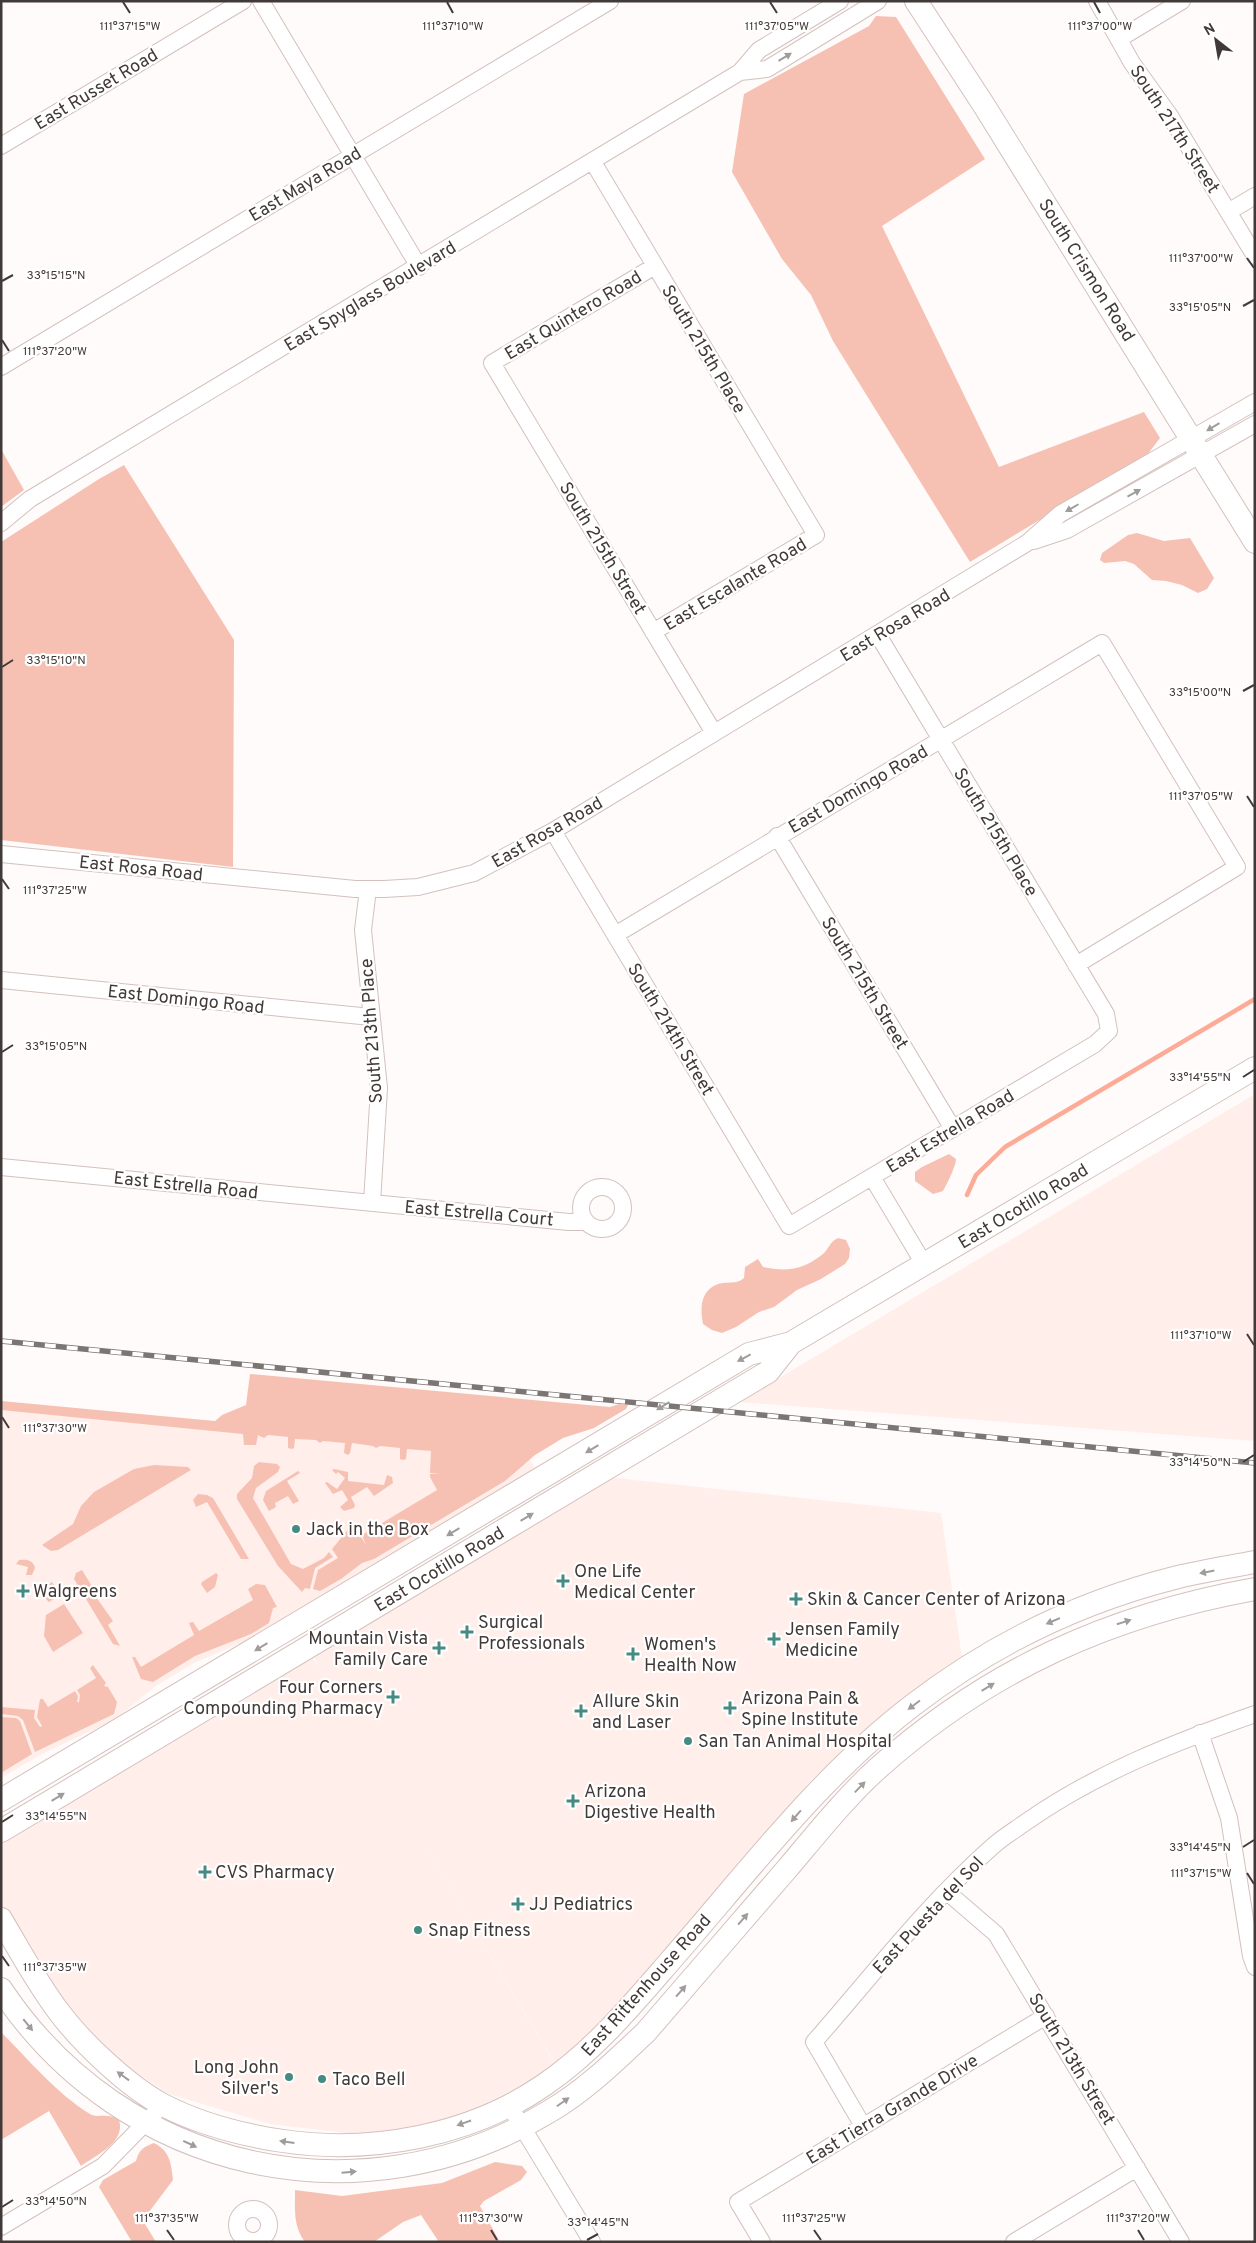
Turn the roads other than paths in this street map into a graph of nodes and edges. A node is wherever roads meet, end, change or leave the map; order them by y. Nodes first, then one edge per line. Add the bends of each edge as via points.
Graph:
1 (243, 1) edge
2 (261, 1) edge
3 (610, 1) edge
4 (840, 1) edge
5 (878, 1) edge
6 (916, 1) edge
7 (1096, 1) edge
8 (1182, 1) edge
9 (1119, 39) junction
10 (740, 72) junction
11 (1, 146) edge
12 (353, 155) junction
13 (593, 162) junction
14 (1255, 196) edge
15 (1228, 212) junction
16 (1255, 256) edge
17 (655, 266) junction
18 (419, 267) junction
19 (492, 363) joint
20 (1, 367) edge
21 (1255, 402) edge
22 (1255, 424) edge
23 (1197, 447) junction
24 (1, 524) edge
25 (816, 535) joint
26 (1255, 542) edge
27 (653, 632) junction
28 (878, 635) junction
29 (714, 733) junction
30 (941, 740) junction
31 (553, 831) junction
32 (777, 836) junction
33 (1, 854) edge
34 (368, 890) junction
35 (615, 935) junction
36 (1076, 965) junction
37 (1, 980) edge
38 (372, 1017) junction
39 (1109, 1031) joint
40 (1255, 1068) edge
41 (953, 1129) junction
42 (1, 1167) edge
43 (872, 1177) junction
44 (372, 1203) junction
45 (586, 1222) dead end
46 (789, 1226) joint
47 (924, 1264) junction
48 (791, 1343) junction
49 (1255, 1562) edge
50 (1255, 1589) edge
51 (188, 1690) junction
52 (1255, 1714) edge
53 (186, 1720) junction
54 (1200, 1733) junction
55 (1, 1800) edge
56 (1, 1831) edge
57 (946, 1891) junction
58 (1, 1919) edge
59 (1255, 1967) edge
60 (1, 1989) edge
61 (1046, 2016) junction
62 (162, 2105) junction
63 (510, 2106) junction
64 (146, 2124) junction
65 (863, 2126) junction
66 (522, 2127) junction
67 (1137, 2168) junction
68 (1, 2227) edge
69 (592, 2242) edge
70 (762, 2242) edge
71 (1014, 2242) edge
72 (1181, 2242) edge

1 - 11 street, East Russet Road
2 - 12 street
3 - 12 street, East Maya Road
4 - 10 street, East Spyglass Boulevard via 759,50
10 -> 5 street, East Spyglass Boulevard via 766,68
6 - 23 main road, South Crismon Road via 986,107
7 - 9 street, South 217th Street
8 - 9 street
9 - 15 street, South 217th Street
10 - 13 street, East Spyglass Boulevard
12 - 18 street
12 - 20 street, East Maya Road
13 - 17 street, South 215th Place
13 - 18 street, East Spyglass Boulevard
14 - 15 street
15 - 16 street, South 217th Street
17 - 19 street, East Quintero Road
17 - 25 street, South 215th Place
18 - 24 street, East Spyglass Boulevard via 30,499
19 - 27 street, South 215th Street
21 -> 23 street, East Rosa Road
22 - 23 street, East Rosa Road
23 - 26 main road, South Crismon Road
23 - 28 street, East Rosa Road via 1060,514 1027,543
25 - 27 street, East Escalante Road
27 - 29 street, South 215th Street
28 - 29 street, East Rosa Road
28 - 30 street, South 215th Place
29 - 31 street, East Rosa Road
30 - 32 street, East Domingo Road
30 - 36 street, South 215th Place
30 - 36 street, East Domingo Road via 1102,642 1238,867
31 - 34 street, East Rosa Road via 474,873 418,887
31 - 35 street, South 214th Street
32 - 35 street, East Domingo Road
32 - 41 street, South 215th Street
33 - 34 street, East Rosa Road
34 - 38 street, South 213th Place via 363,930
35 - 46 street, South 214th Street
36 - 39 street, South 215th Place via 1106,1014
37 - 38 street, East Domingo Road
38 - 44 street, South 213th Place via 379,1088
39 - 41 street, East Estrella Road via 1094,1044
40 - 47 main road, East Ocotillo Road
41 - 43 street, East Estrella Road
42 - 44 street, East Estrella Road
43 - 46 street, East Estrella Road
43 - 47 street
44 - 45 street, East Estrella Court
47 - 48 main road, East Ocotillo Road
48 -> 51 main road, East Ocotillo Road via 749,1354
53 -> 48 main road, East Ocotillo Road via 768,1372
49 -> 63 main road, East Rittenhouse Road via 1178,1577 1104,1600 1033,1630 965,1669 913,1705 820,1788 597,2044 543,2086
66 -> 50 main road, East Rittenhouse Road via 569,2098 646,2032 876,1769 962,1702 1015,1670 1109,1626 1168,1607
51 - 53 main road via 183,1710
51 - 55 main road, East Ocotillo Road
52 - 54 street, East Puesta del Sol
56 -> 53 main road, East Ocotillo Road
54 - 57 street, East Puesta del Sol via 1126,1764 1057,1800 994,1845
54 - 59 street via 1229,1818
57 - 61 street, South 213th Street via 996,1934
57 - 65 street, East Puesta del Sol via 814,2042
62 -> 58 main road, East Rittenhouse Road via 116,2071 72,2028 37,1980
60 -> 64 main road, East Rittenhouse Road via 57,2059
61 - 65 street, East Tierra Grande Drive
61 - 67 street, South 213th Street
63 -> 62 main road, East Rittenhouse Road via 457,2126 401,2141 313,2145 241,2134
62 - 64 street
63 - 66 street
64 -> 66 main road, East Rittenhouse Road via 199,2148 241,2160 341,2173 414,2164 486,2143
64 - 68 street via 103,2166
65 - 70 street, East Tierra Grande Drive via 738,2202
66 - 69 street
67 - 71 street
67 - 72 street, South 213th Street

